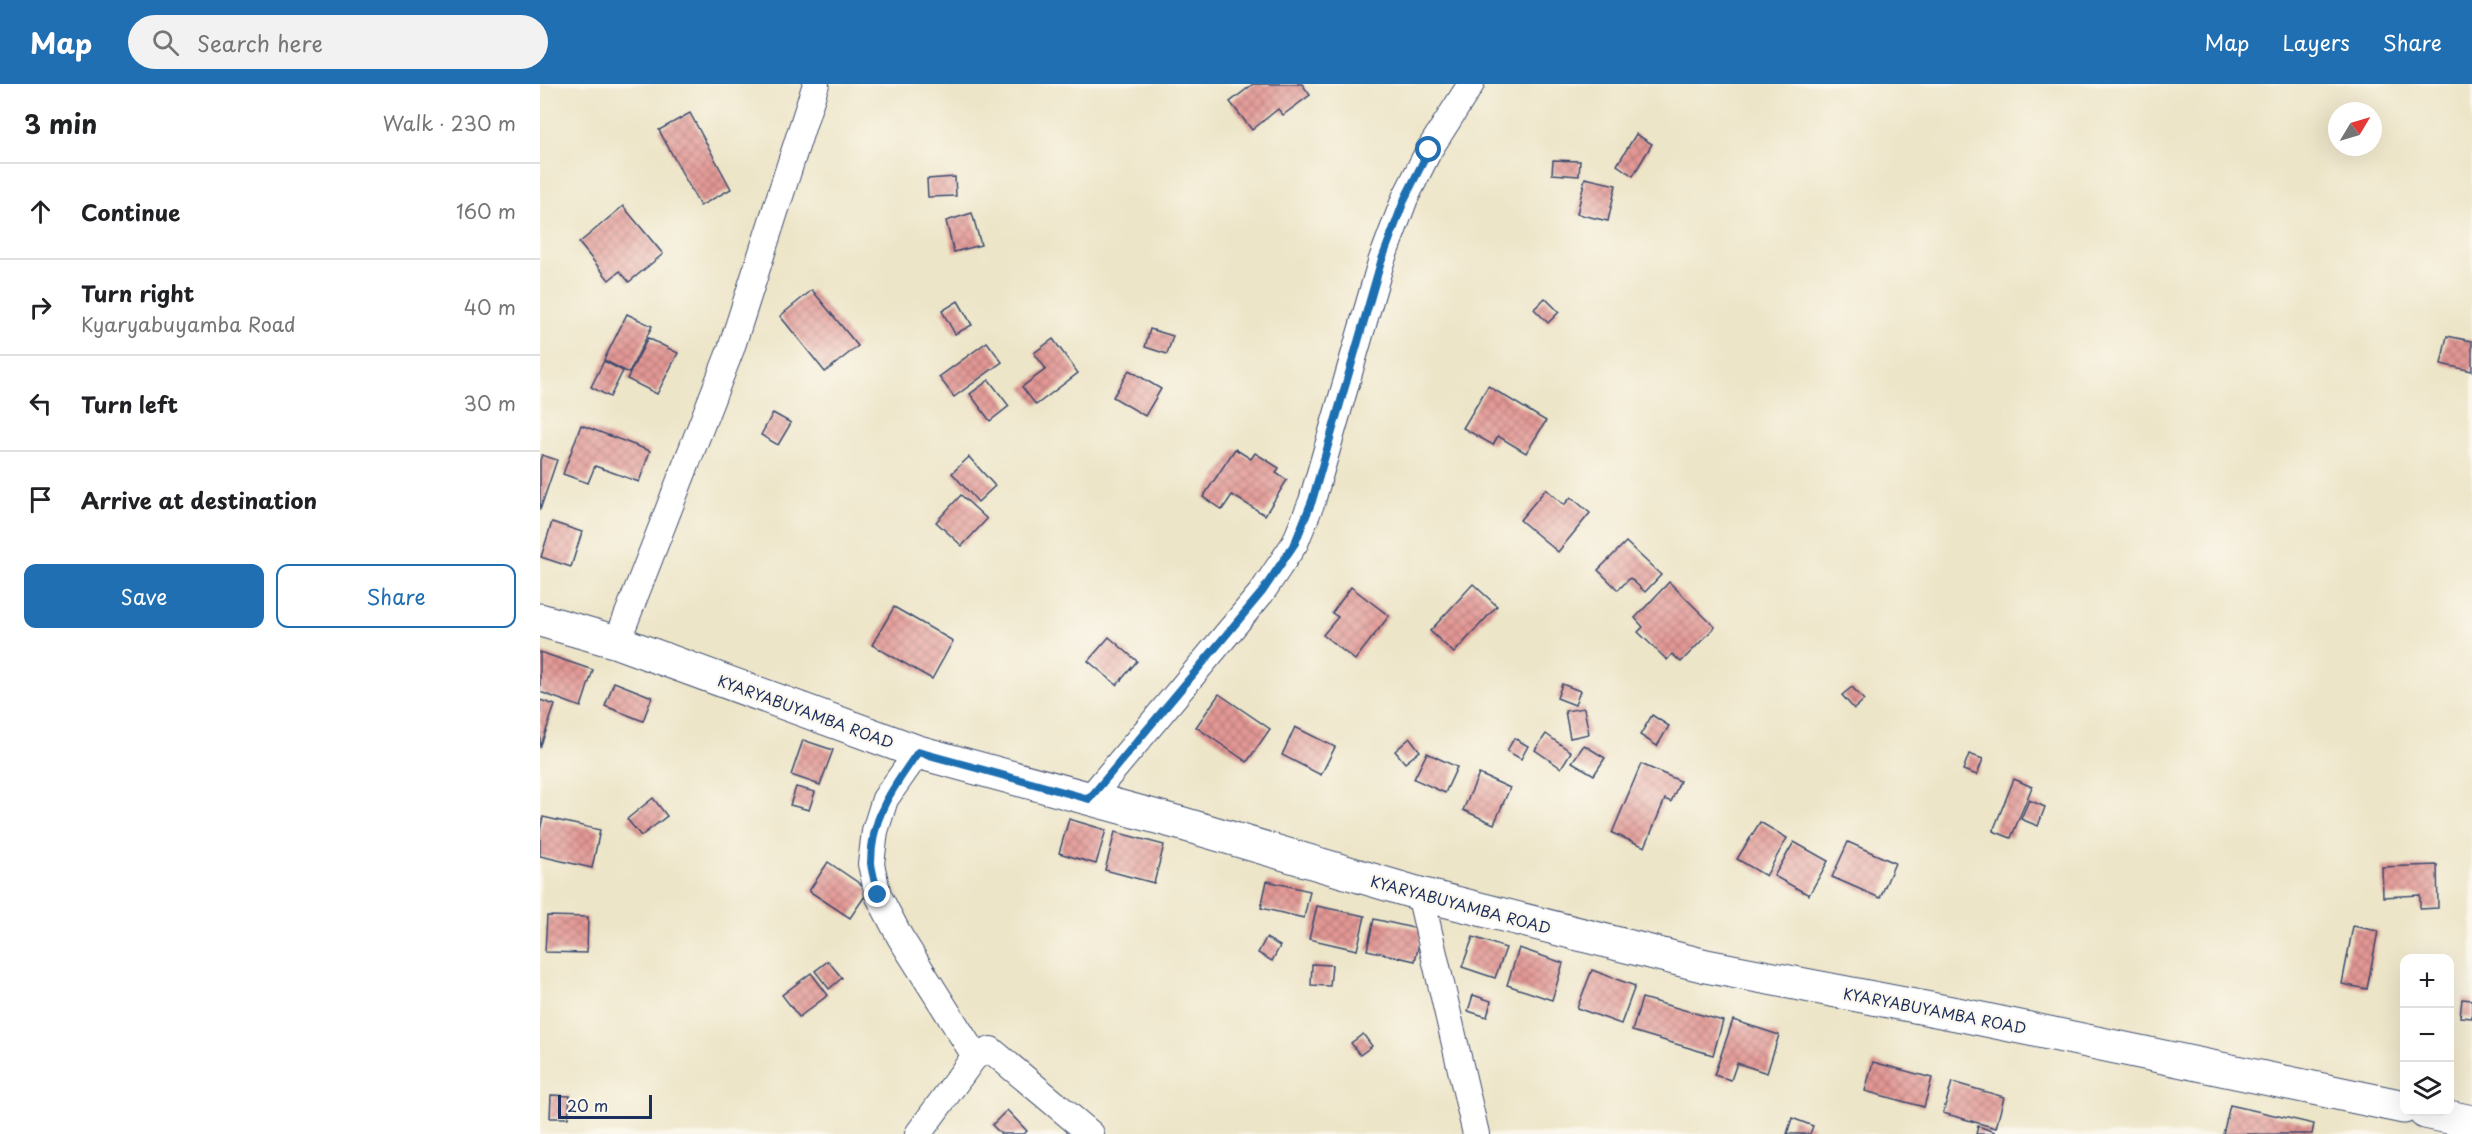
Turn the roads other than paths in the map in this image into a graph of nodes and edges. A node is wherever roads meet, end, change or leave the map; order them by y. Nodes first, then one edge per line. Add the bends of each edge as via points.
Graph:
1 (816, 84) edge
2 (1471, 84) edge
3 (540, 620) edge
4 (617, 642) junction
5 (918, 752) junction
6 (1089, 799) junction
7 (1420, 894) junction
8 (975, 1056) junction
9 (2400, 1106) edge
10 (2443, 1116) edge
11 (2472, 1122) edge
12 (918, 1134) edge
13 (1091, 1134) edge
14 (1476, 1134) edge

1 - 4 street via 731,349
2 - 6 street via 1429,150 1405,198 1381,262 1312,501 1295,543 1262,592
3 - 4 street, KYARYABUYAMBA ROAD
4 - 5 street, KYARYABUYAMBA ROAD
5 - 6 street, KYARYABUYAMBA ROAD
5 - 8 street via 885,799 875,831 871,864 878,895 900,937
6 - 7 street, KYARYABUYAMBA ROAD
7 - 9 street, KYARYABUYAMBA ROAD via 1706,966
7 - 14 street
8 - 12 street
8 - 13 street via 992,1050
10 - 11 street

